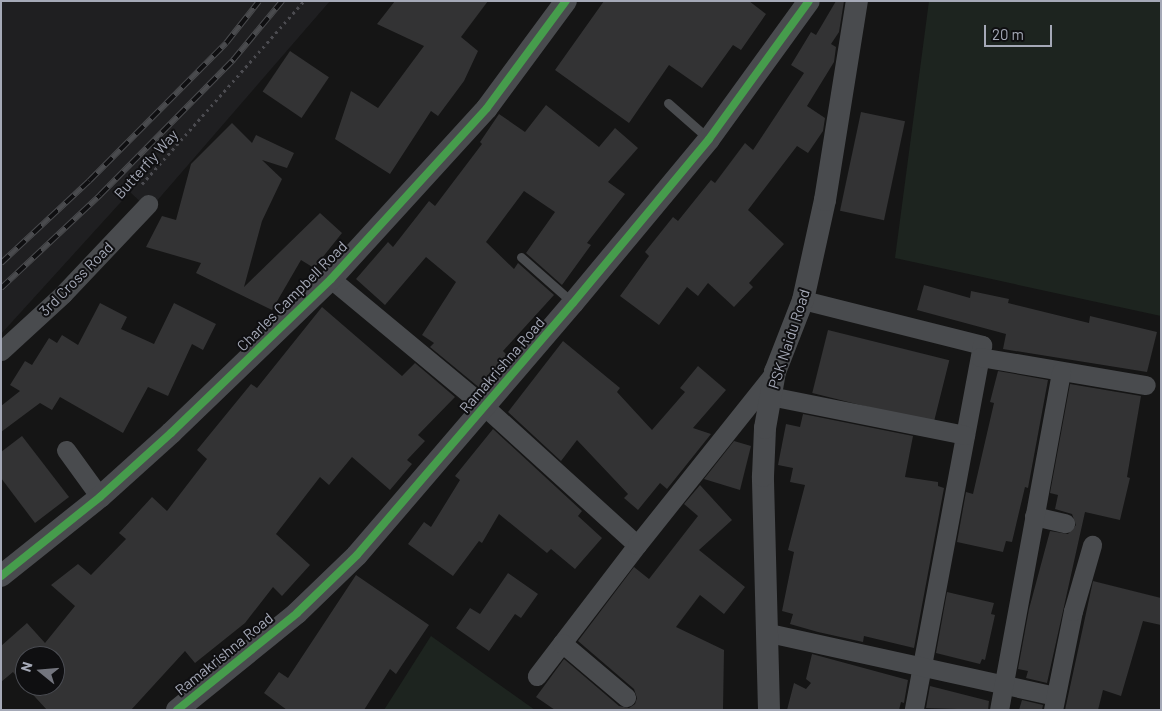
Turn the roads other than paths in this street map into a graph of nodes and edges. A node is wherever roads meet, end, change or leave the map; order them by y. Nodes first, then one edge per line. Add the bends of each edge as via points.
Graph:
1 (566, 1) edge
2 (809, 1) edge
3 (857, 1) edge
4 (668, 102) dead end
5 (709, 139) junction
6 (142, 198) road end
7 (521, 256) dead end
8 (331, 280) junction
9 (803, 300) junction
10 (573, 303) junction
11 (1, 351) edge
12 (980, 357) junction
13 (776, 372) junction
14 (1061, 372) junction
15 (1146, 385) dead end
16 (770, 396) junction
17 (485, 406) junction
18 (965, 435) junction
19 (66, 450) dead end
20 (100, 497) junction
21 (1034, 516) junction
22 (1065, 523) dead end
23 (637, 545) junction
24 (1092, 545) dead end
25 (1, 576) edge
26 (769, 633) junction
27 (562, 643) junction
28 (922, 666) junction
29 (537, 676) dead end
30 (1004, 685) junction
31 (626, 697) dead end
32 (1054, 703) edge
33 (177, 710) edge
34 (769, 710) edge
35 (914, 710) edge
36 (999, 710) edge

1 - 8 street, Charles Campbell Road via 486,108
2 - 5 street, Ramakrishna Road
3 - 9 street, PSK Naidu Road via 825,200
4 - 5 lane
5 - 10 street, Ramakrishna Road
6 - 11 street, 3rd Cross Road via 63,294
7 - 10 lane
8 - 17 street
8 - 20 street, Charles Campbell Road via 212,396
9 - 12 street via 982,345
9 - 13 street, PSK Naidu Road
10 - 17 street, Ramakrishna Road
12 - 14 street
12 - 18 street
13 - 16 street, PSK Naidu Road
13 - 23 street
14 - 15 street
14 - 21 street
16 - 18 street
16 - 26 street, PSK Naidu Road via 763,476
17 - 23 street
17 - 33 street, Ramakrishna Road via 331,582
18 - 28 street
19 - 20 street
20 - 25 street, Charles Campbell Road
21 - 22 street
21 - 30 street
23 - 27 street
24 - 32 street via 1073,611
26 - 28 street
26 - 34 street, PSK Naidu Road
27 - 29 street
27 - 31 street
28 - 30 street
28 - 35 street
30 - 32 street
30 - 36 street

